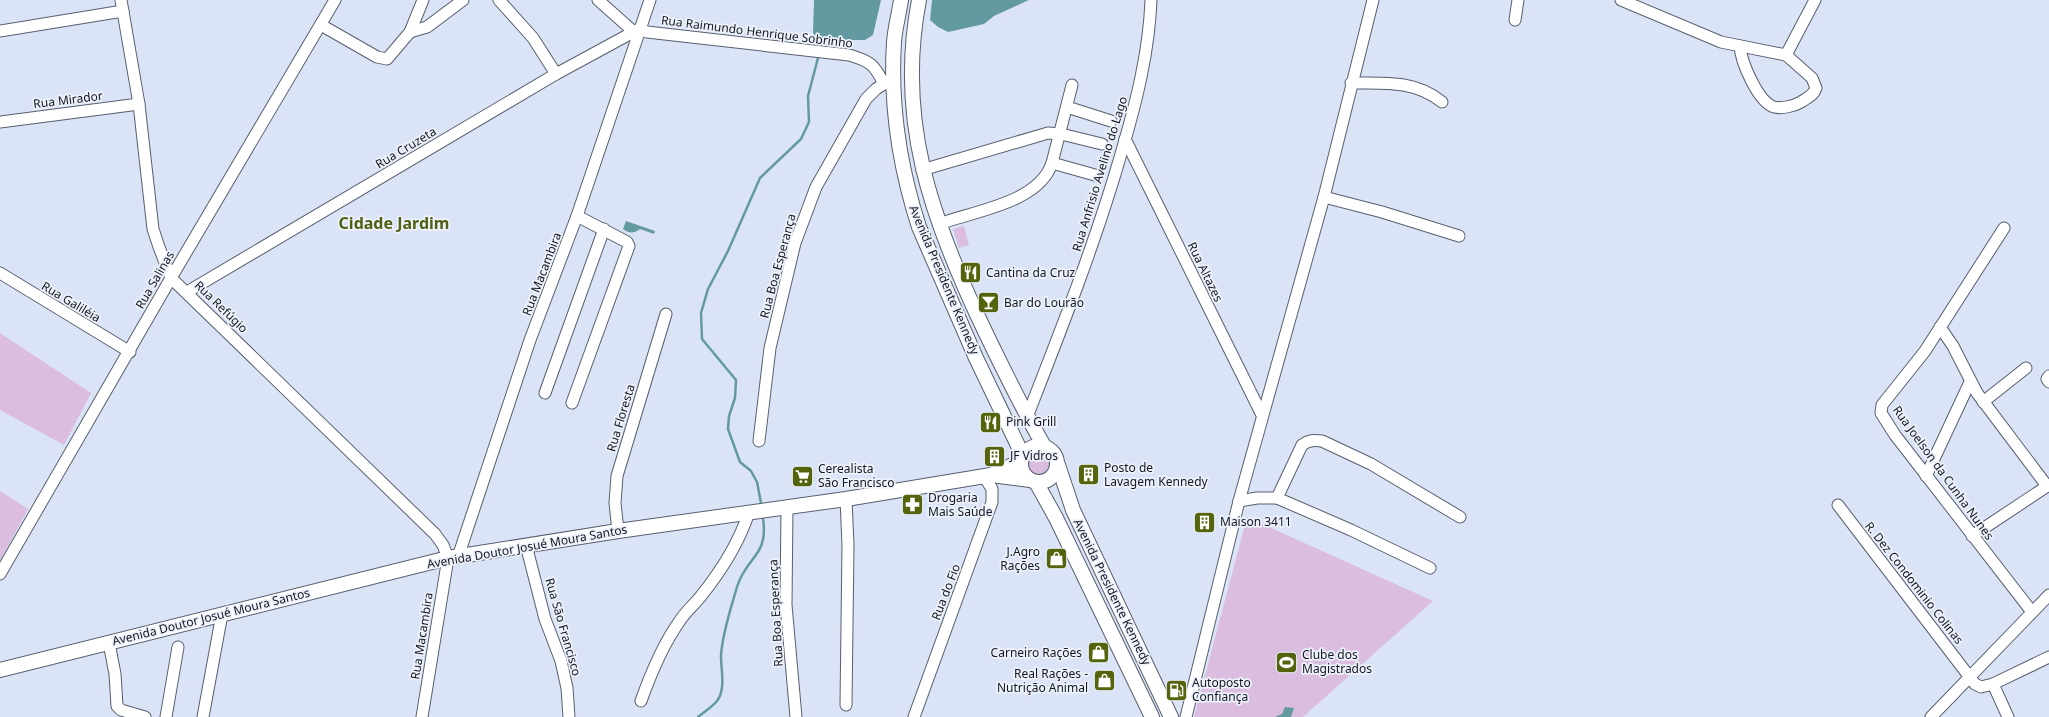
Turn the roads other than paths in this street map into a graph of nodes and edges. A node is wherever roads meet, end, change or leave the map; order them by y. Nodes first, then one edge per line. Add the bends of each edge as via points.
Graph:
1 (335, 0) edge
2 (423, 0) edge
3 (463, 0) edge
4 (499, 0) edge
5 (598, 0) edge
6 (650, 0) edge
7 (901, 0) edge
8 (919, 0) edge
9 (1151, 0) edge
10 (1373, 0) edge
11 (1518, 0) edge
12 (1621, 0) edge
13 (1815, 0) edge
14 (122, 6) edge
15 (1515, 20) dead end
16 (320, 25) junction
17 (636, 30) junction
18 (0, 31) edge
19 (410, 32) junction
20 (1740, 46) junction
21 (1786, 55) junction
22 (556, 74) junction
23 (889, 81) junction
24 (1351, 83) junction
25 (1072, 85) dead end
26 (1442, 102) dead end
27 (139, 104) junction
28 (1067, 107) junction
29 (1111, 120) dead end
30 (0, 122) edge
31 (1061, 134) junction
32 (1125, 139) junction
33 (1102, 144) dead end
34 (1052, 163) junction
35 (922, 170) junction
36 (1095, 175) dead end
37 (1324, 197) junction
38 (578, 216) junction
39 (939, 224) junction
40 (2004, 228) dead end
41 (604, 229) junction
42 (1459, 236) dead end
43 (0, 273) edge
44 (171, 278) junction
45 (187, 292) junction
46 (666, 314) dead end
47 (1940, 327) junction
48 (130, 352) junction
49 (2026, 368) dead end
50 (2049, 376) edge
51 (1970, 382) junction
52 (2049, 382) edge
53 (545, 393) dead end
54 (1983, 402) junction
55 (572, 403) dead end
56 (1262, 415) junction
57 (1027, 416) junction
58 (759, 441) dead end
59 (1044, 446) junction
60 (1022, 459) junction
61 (1058, 465) junction
62 (987, 476) junction
63 (1926, 476) junction
64 (1033, 481) junction
65 (2048, 485) edge
66 (1277, 498) junction
67 (846, 499) junction
68 (1239, 501) junction
69 (1838, 505) dead end
70 (787, 507) junction
71 (749, 512) junction
72 (1460, 517) dead end
73 (618, 531) junction
74 (1972, 536) junction
75 (526, 545) junction
76 (453, 558) junction
77 (1430, 568) dead end
78 (0, 574) edge
79 (2049, 595) edge
80 (2032, 612) junction
81 (222, 614) junction
82 (110, 643) junction
83 (178, 647) dead end
84 (2049, 657) edge
85 (0, 670) edge
86 (1970, 676) junction
87 (1994, 684) junction
88 (1158, 689) junction
89 (1142, 697) junction
90 (641, 701) dead end
91 (846, 705) dead end
92 (145, 717) edge
93 (166, 717) edge
94 (204, 717) edge
95 (422, 717) edge
96 (569, 717) edge
97 (796, 717) edge
98 (914, 717) edge
99 (1152, 717) edge
100 (1171, 717) edge
101 (1186, 717) edge
102 (1931, 717) edge
103 (2008, 717) edge

1 - 16 street, Rua Salinas
2 - 19 street
3 - 19 street via 427,27
4 - 22 street via 526,29
5 - 17 street
6 - 17 street, Rua Macambira
7 - 23 main road, Avenida Presidente Kennedy
8 - 35 main road, Avenida Presidente Kennedy via 912,70 916,135
9 - 32 street, Rua Anfrisio Avelino do Lago via 1147,52
10 - 24 street
11 - 15 street
12 - 20 street via 1721,42
13 - 21 street
14 - 18 street
14 - 27 street, Rua Refúgio
16 - 19 street via 382,59 392,56
16 - 44 street, Rua Salinas
17 - 22 street, Rua Cruzeta
17 - 23 street, Rua Raimundo Henrique Sobrinho via 849,55 873,64
17 - 38 street, Rua Macambira
20 - 21 street
20 - 21 street via 1743,63 1760,94 1779,108 1798,104 1809,97 1816,88 1812,78
22 - 45 street, Rua Cruzeta
23 - 58 street, Rua Boa Esperança via 866,99 816,187 802,220 770,348
23 - 60 main road, Avenida Presidente Kennedy via 903,171 917,221
24 - 26 street via 1408,85 1422,88
24 - 37 street
25 - 28 street
27 - 30 street, Rua Mirador
27 - 44 street, Rua Refúgio via 154,229 158,247
28 - 29 street
28 - 31 street
31 - 33 street
31 - 34 street
31 - 35 street via 1043,134
32 - 56 street, Rua Altazes
32 - 57 street, Rua Anfrisio Avelino do Lago via 1084,271
34 - 36 street
34 - 39 street via 1043,179 1010,202
35 - 39 main road, Avenida Presidente Kennedy
37 - 42 street
37 - 56 street
38 - 41 street
38 - 76 street, Rua Macambira via 530,340
39 - 57 main road, Avenida Presidente Kennedy via 968,295
40 - 47 street, Rua Joelson da Cunha Nunes
41 - 53 street
41 - 55 street via 627,242 629,248
43 - 48 street, Rua Galiléia
44 - 45 street, Rua Refúgio
44 - 48 street, Rua Salinas
45 - 76 street, Rua Refúgio via 434,534
46 - 73 street, Rua Floresta via 617,476 615,503
47 - 51 street via 1953,346
47 - 63 street, Rua Joelson da Cunha Nunes via 1925,351 1880,409 1882,417
48 - 78 street, Rua Salinas
49 - 54 street
50 - 52 street
51 - 54 street
51 - 63 street
54 - 65 street
56 - 68 street
57 - 59 main road, Avenida Presidente Kennedy
59 - 60 main road via 1032,447
59 - 61 main road, Avenida Presidente Kennedy via 1054,454
60 - 62 main road
60 - 64 main road, Avenida Presidente Kennedy via 1023,472
61 - 64 main road via 1049,479
61 - 88 main road, Avenida Presidente Kennedy via 1073,510
62 - 64 main road
62 - 67 main road, Avenida Doutor Josué Moura Santos
62 - 98 street, Rua do Fio via 992,489 992,502
63 - 74 street, Rua Joelson da Cunha Nunes
64 - 89 main road, Avenida Presidente Kennedy via 1056,518
65 - 74 street
66 - 68 street
66 - 72 street via 1302,446 1310,440 1315,440 1371,464
66 - 77 street
67 - 70 main road, Avenida Doutor Josué Moura Santos
67 - 91 street
68 - 101 street
69 - 86 street, R. Dez Condominio Colinas
70 - 71 main road, Avenida Doutor Josué Moura Santos
70 - 97 street, Rua Boa Esperança via 786,605
71 - 73 main road, Avenida Doutor Josué Moura Santos
71 - 90 street via 734,548 676,628 654,665
73 - 75 main road, Avenida Doutor Josué Moura Santos
74 - 80 street, Rua Joelson da Cunha Nunes
75 - 76 main road, Avenida Doutor Josué Moura Santos
75 - 96 street, Rua São Francisco via 545,619 561,661
76 - 81 main road, Avenida Doutor Josué Moura Santos
76 - 95 street, Rua Macambira
79 - 80 street
80 - 86 street
81 - 82 main road, Avenida Doutor Josué Moura Santos
81 - 94 street
82 - 85 main road, Avenida Doutor Josué Moura Santos
82 - 92 street via 117,706 121,710
83 - 93 street
84 - 87 street
86 - 87 street, R. Dez Condominio Colinas via 1975,684 1981,687
86 - 102 street
87 - 103 street
88 - 89 main road
88 - 100 main road, Avenida Presidente Kennedy
89 - 99 main road, Avenida Presidente Kennedy

